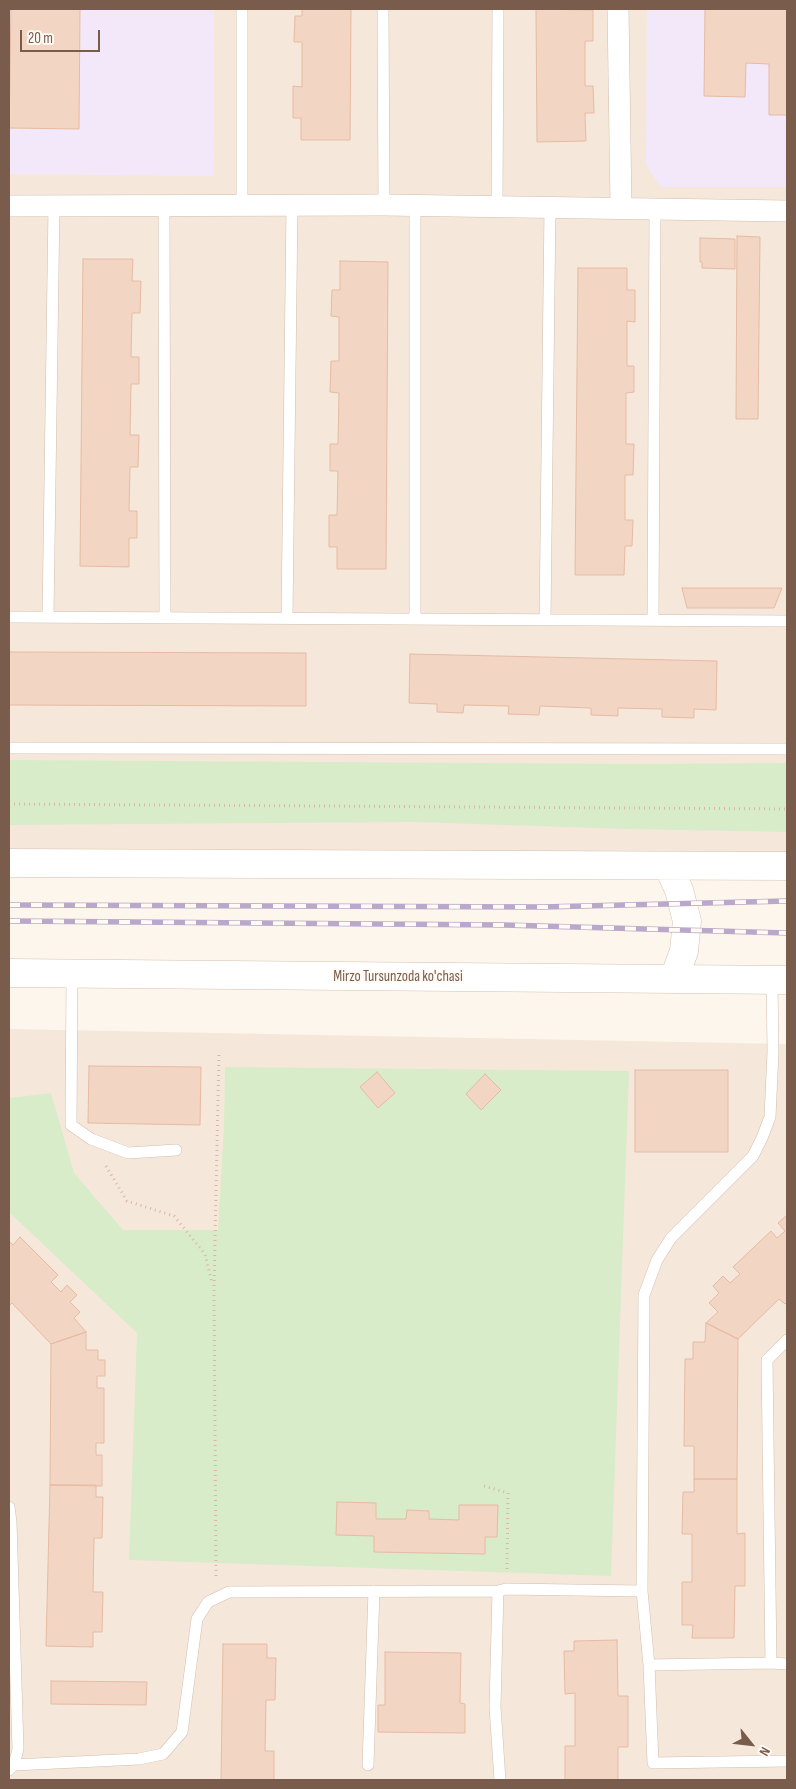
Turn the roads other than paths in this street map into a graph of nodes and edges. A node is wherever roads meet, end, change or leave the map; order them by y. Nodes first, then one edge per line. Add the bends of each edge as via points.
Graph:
1 (242, 9) edge
2 (382, 9) edge
3 (498, 9) edge
4 (618, 9) edge
5 (242, 205) junction
6 (384, 205) junction
7 (416, 205) junction
8 (9, 206) edge
9 (54, 206) junction
10 (164, 206) junction
11 (292, 206) junction
12 (497, 206) junction
13 (550, 206) junction
14 (621, 208) junction
15 (655, 208) junction
16 (787, 211) edge
17 (9, 617) edge
18 (48, 617) junction
19 (165, 617) junction
20 (287, 617) junction
21 (415, 619) junction
22 (545, 620) junction
23 (653, 620) junction
24 (787, 621) edge
25 (9, 748) edge
26 (787, 749) edge
27 (9, 863) edge
28 (668, 866) junction
29 (787, 866) edge
30 (9, 973) edge
31 (72, 974) junction
32 (674, 979) junction
33 (780, 980) edge
34 (176, 1150) dead end
35 (787, 1340) edge
36 (9, 1507) edge
37 (502, 1590) junction
38 (374, 1591) junction
39 (642, 1591) junction
40 (11, 1620) edge
41 (771, 1663) junction
42 (787, 1664) edge
43 (649, 1665) junction
44 (787, 1761) edge
45 (368, 1765) dead end
46 (11, 1768) edge
47 (500, 1780) edge

1 - 5 lane
2 - 6 lane
3 - 12 lane
4 - 14 street
5 - 10 street
5 - 11 street
6 - 7 street
6 - 11 street
7 - 12 street
7 - 21 lane
8 - 9 street
9 - 10 street
9 - 18 lane
10 - 19 lane
11 - 20 lane
12 - 13 street
13 - 14 street
13 - 22 lane
14 - 15 street
15 - 16 street
15 - 23 lane
17 - 18 lane
18 - 19 lane
19 - 20 lane
20 - 21 lane
21 - 22 lane
22 - 23 lane
23 - 24 lane
25 - 26 lane
27 - 28 main road
28 - 29 main road
28 - 32 main road via 680,890 687,921 684,951
30 - 31 main road, Mirzo Tursunzoda ko'chasi
31 - 32 main road, Mirzo Tursunzoda ko'chasi
31 - 34 lane via 71,1125 91,1139 128,1153
32 - 33 main road, Mirzo Tursunzoda ko'chasi
33 - 39 lane via 770,1117 762,1138 753,1156 670,1238 644,1295
35 - 41 lane via 767,1360
36 - 40 lane
37 - 38 lane
37 - 39 lane
37 - 47 lane via 495,1707
38 - 45 lane
38 - 46 lane via 229,1592 216,1598 208,1602 197,1619 182,1732 163,1754 139,1759
39 - 43 lane
40 - 46 lane via 18,1749
41 - 42 lane
41 - 43 lane
43 - 44 lane via 653,1763

